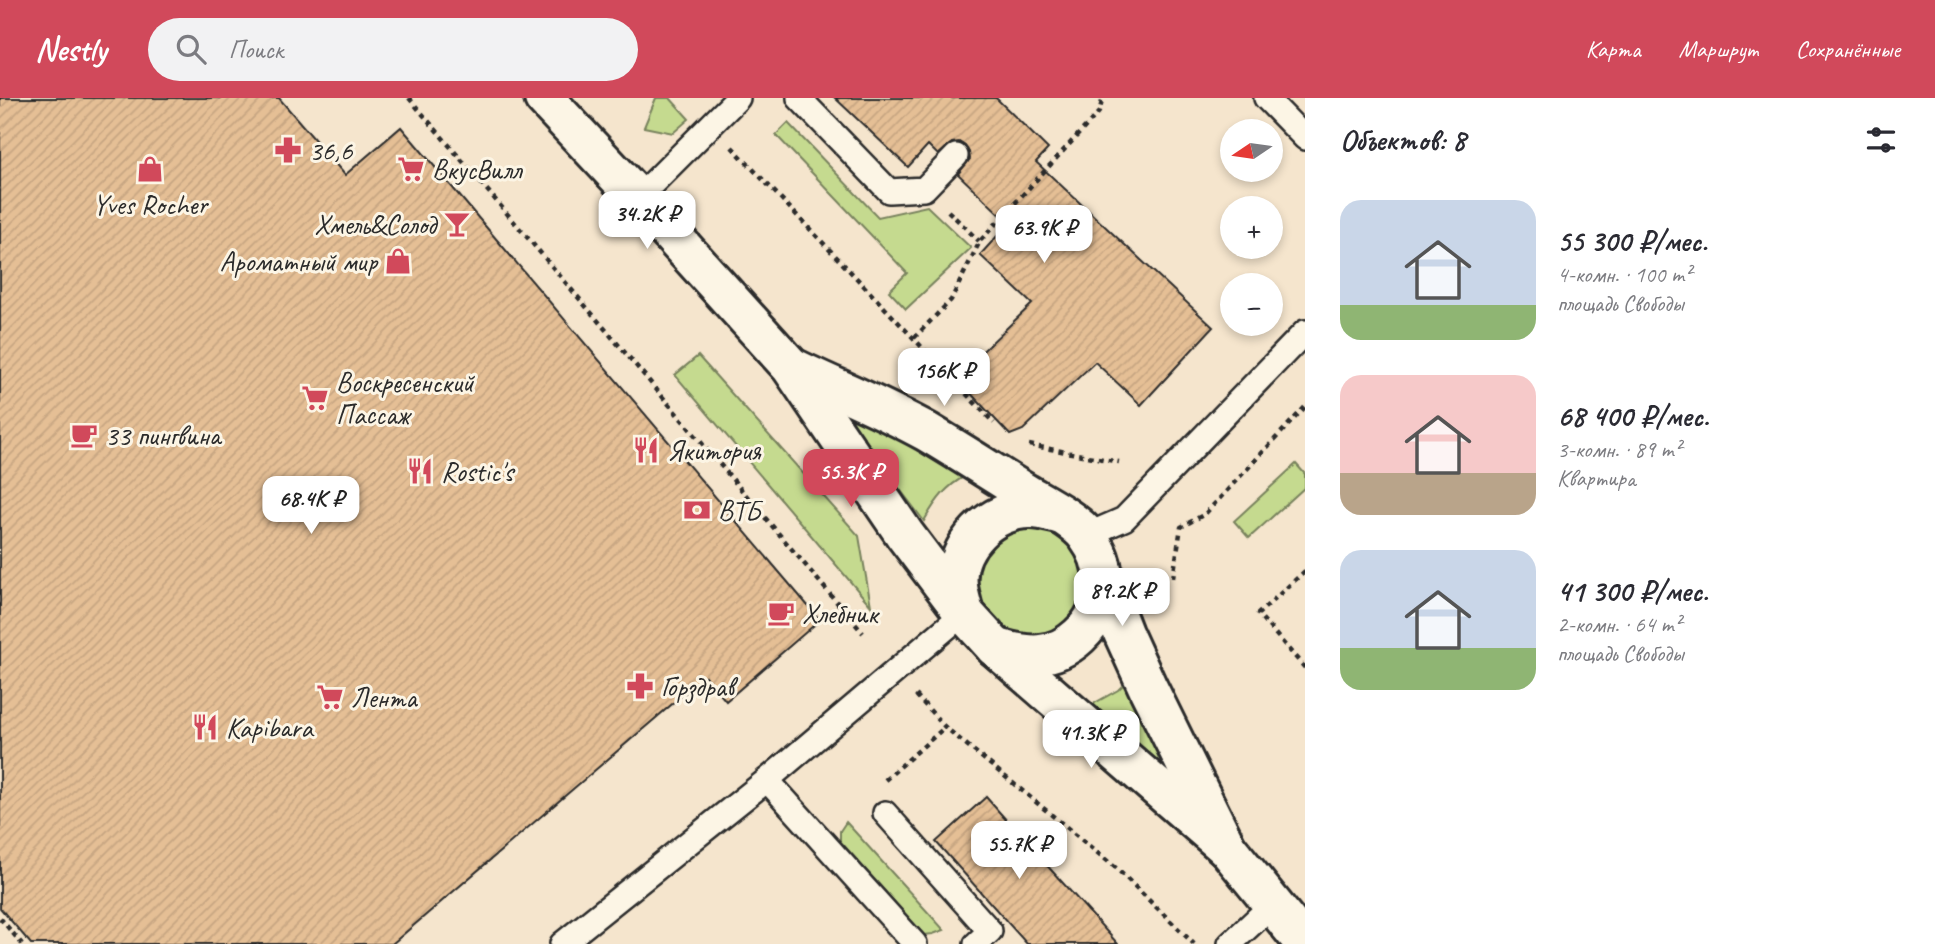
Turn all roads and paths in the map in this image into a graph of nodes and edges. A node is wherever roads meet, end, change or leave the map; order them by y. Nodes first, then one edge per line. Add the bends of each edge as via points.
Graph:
1 (409, 98) edge
2 (544, 98) edge
3 (738, 98) edge
4 (799, 98) edge
5 (1103, 98) edge
6 (1266, 98) edge
7 (711, 125) junction
8 (1305, 138) edge
9 (956, 156) dead end
10 (924, 189) junction
11 (638, 198) junction
12 (980, 241) junction
13 (1305, 332) edge
14 (914, 338) junction
15 (791, 367) junction
16 (1305, 407) edge
17 (1003, 432) dead end
18 (1026, 444) dead end
19 (1119, 462) dead end
20 (1073, 524) junction
21 (1305, 571) edge
22 (1174, 578) dead end
23 (1104, 584) junction
24 (964, 613) junction
25 (863, 634) dead end
26 (995, 647) junction
27 (1305, 668) edge
28 (913, 691) dead end
29 (767, 780) junction
30 (884, 813) dead end
31 (1227, 848) junction
32 (1272, 905) junction
33 (0, 918) edge
34 (22, 944) edge
35 (562, 944) edge
36 (915, 944) edge
37 (976, 944) edge
38 (1194, 944) edge
39 (1230, 944) edge
40 (1305, 944) edge

1 - 25 path
2 - 11 main road
3 - 7 lane
4 - 10 lane via 889,191
5 - 12 path via 1099,112
6 - 8 lane
7 - 11 lane
7 - 14 path
9 - 10 lane
10 - 12 path
11 - 15 main road
12 - 14 path via 951,300
13 - 20 lane via 1124,519
14 - 17 path
15 - 20 main road via 926,431
15 - 24 main road
16 - 22 path via 1205,514 1181,527
18 - 19 path
20 - 23 main road via 1102,565
20 - 24 main road via 1031,509 1002,514 978,531 962,556 957,584
21 - 27 path via 1258,614
23 - 26 main road via 1101,604 1089,627 1070,645 1046,654 1019,655
23 - 31 main road via 1143,677
24 - 26 main road
24 - 29 lane
26 - 31 main road
28 - 38 path via 944,727 1116,868
29 - 35 lane
29 - 36 lane
30 - 37 lane via 990,931
31 - 32 main road
32 - 39 lane
32 - 40 main road
33 - 34 path

